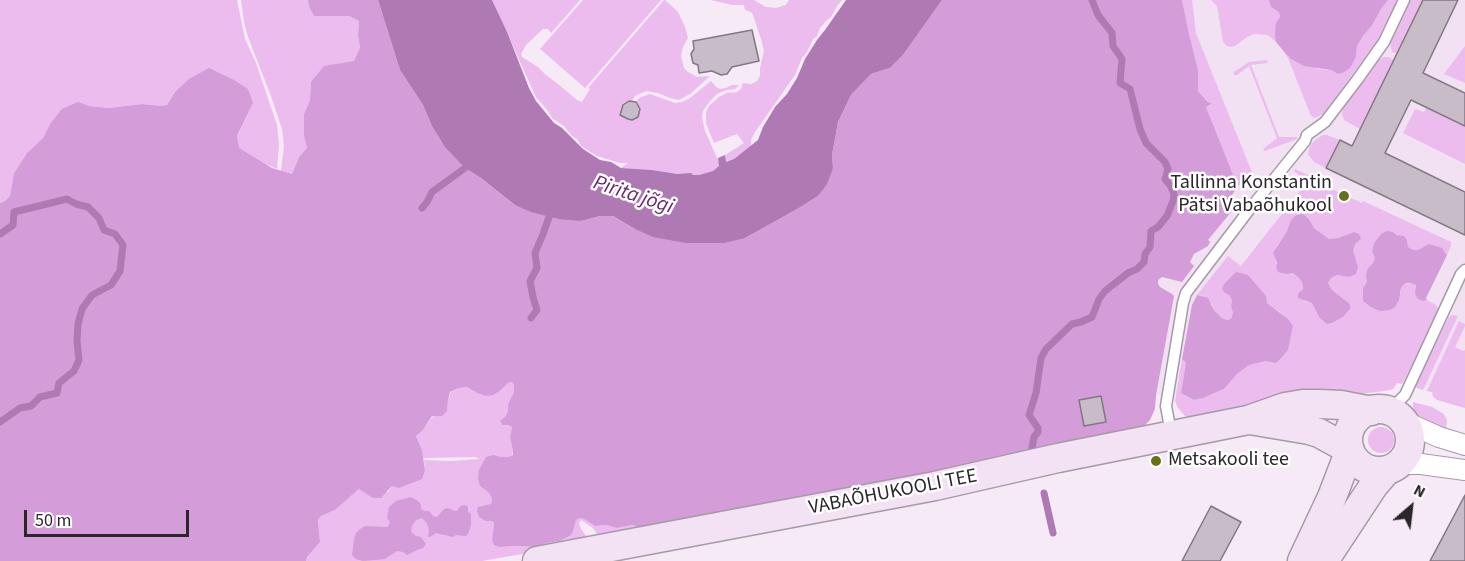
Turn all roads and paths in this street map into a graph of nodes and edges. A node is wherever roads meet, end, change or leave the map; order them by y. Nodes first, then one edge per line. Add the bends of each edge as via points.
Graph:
1 (1404, 0) edge
2 (1465, 270) edge
3 (1391, 409) junction
4 (1248, 420) junction
5 (1171, 435) junction
6 (1465, 445) edge
7 (1350, 450) junction
8 (1393, 467) junction
9 (1465, 470) edge
10 (537, 561) edge
11 (1302, 561) edge
12 (1324, 561) edge

1 - 5 lane via 1384,42 1357,80 1325,122 1308,135 1186,294 1166,406
2 - 3 lane
3 - 4 street, VABAÕHUKOOLI TEE via 1302,404
3 - 6 street, VABAÕHUKOOLI TEE via 1439,437
3 - 7 street via 1363,414 1355,421 1350,430
3 - 8 street via 1410,436 1408,451
4 - 5 street, VABAÕHUKOOLI TEE
4 - 7 street, VABAÕHUKOOLI TEE via 1309,430
5 - 10 street, VABAÕHUKOOLI TEE via 935,486
7 - 8 street via 1369,470
7 - 11 street
8 - 9 street via 1421,464
8 - 12 street via 1374,485

